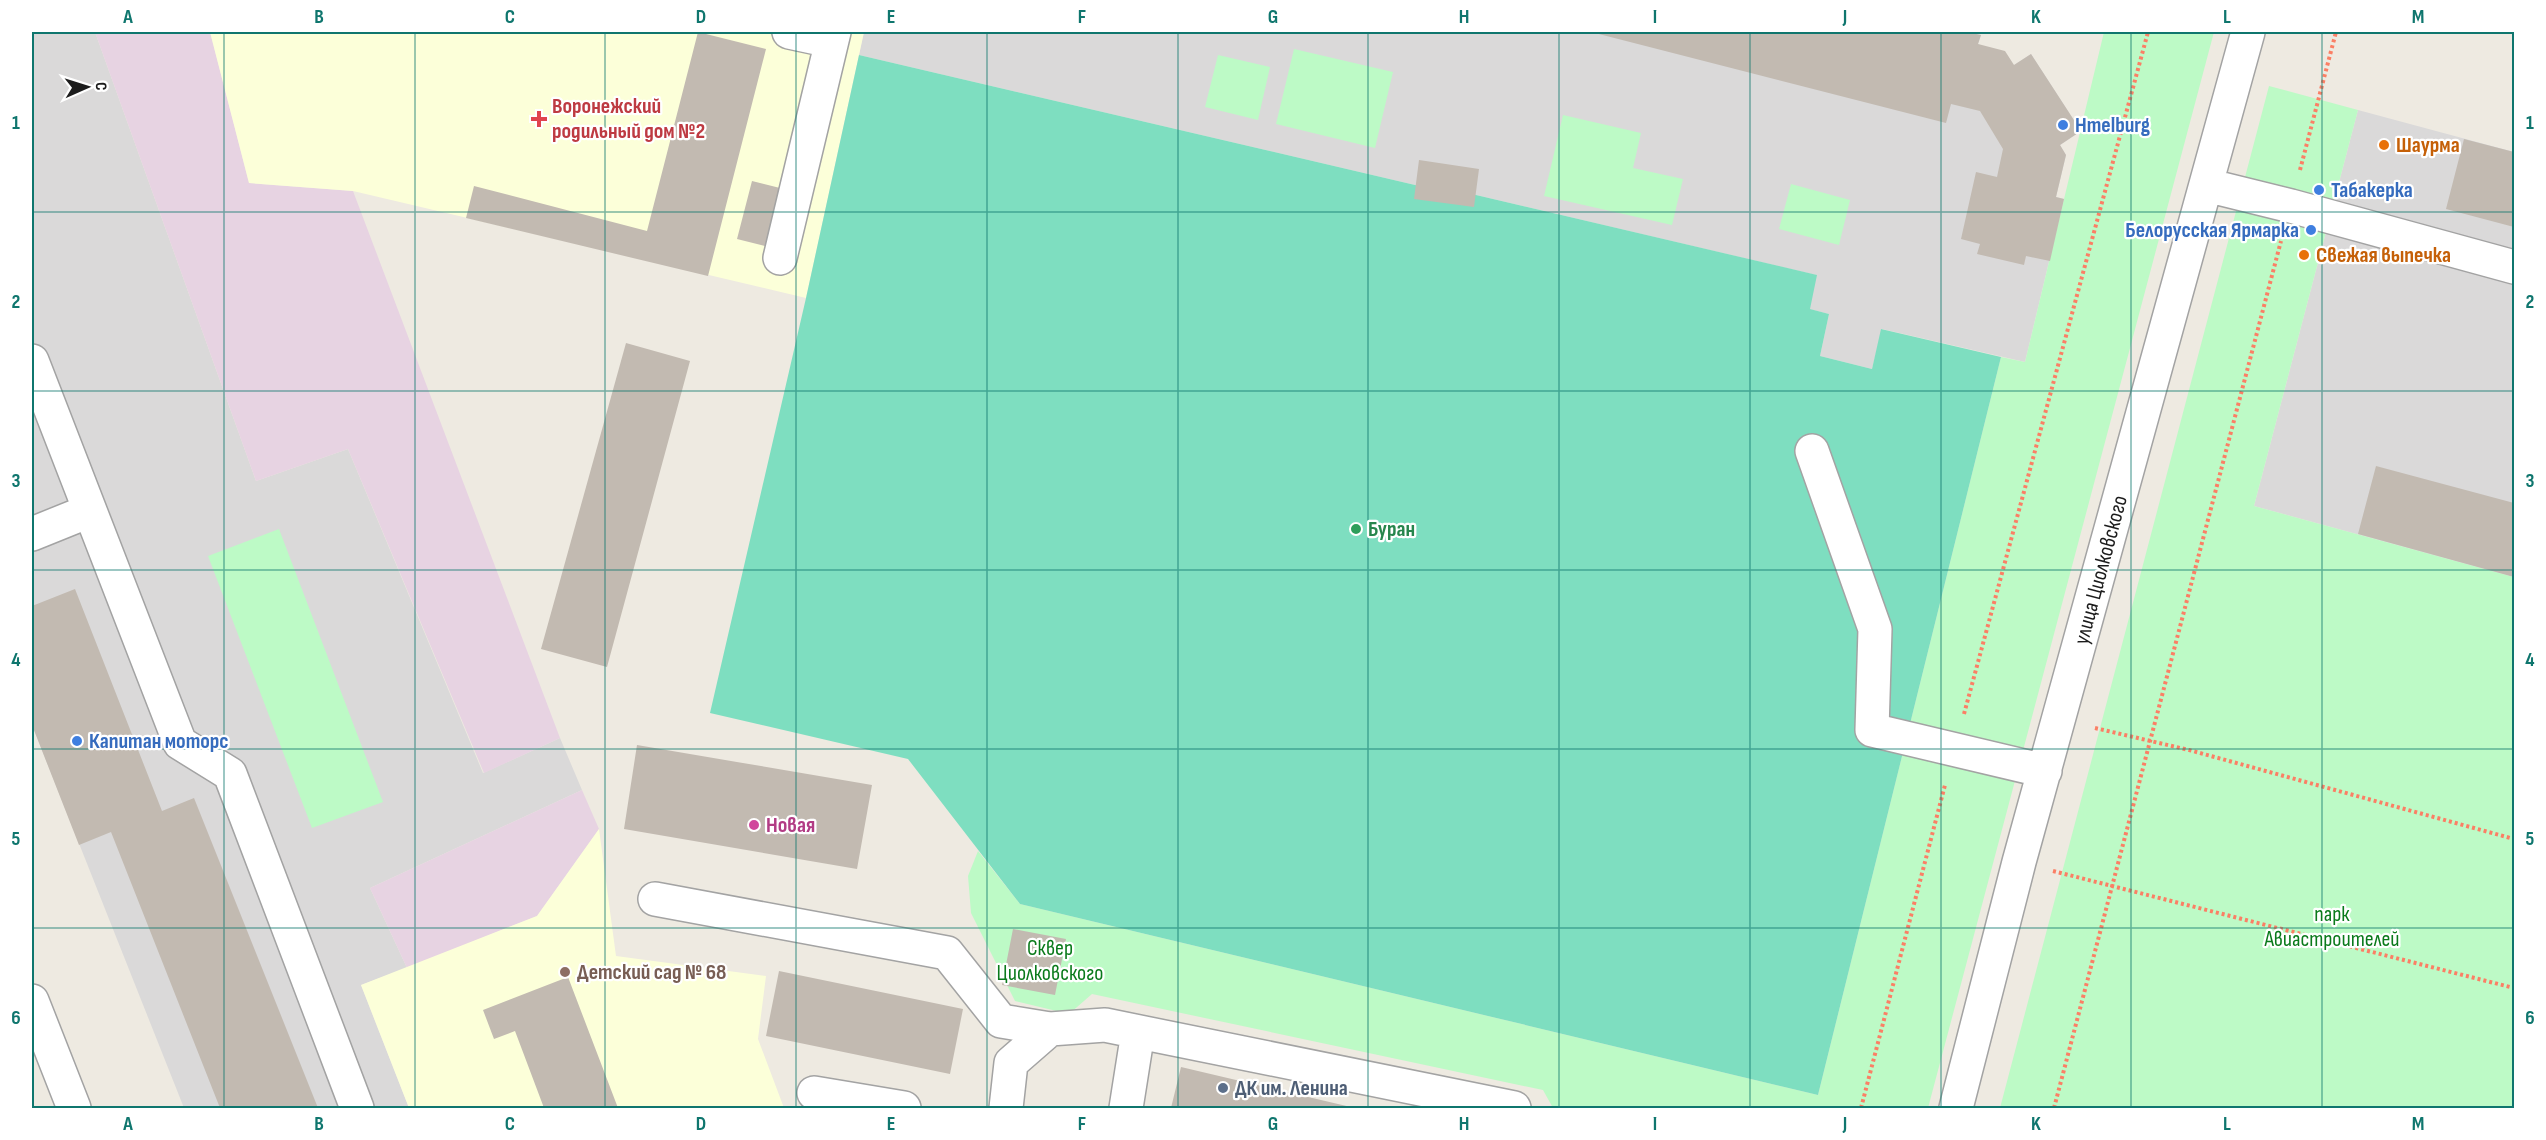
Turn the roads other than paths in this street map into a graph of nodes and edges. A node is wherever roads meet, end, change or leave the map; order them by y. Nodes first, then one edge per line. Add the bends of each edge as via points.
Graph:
1 (789, 32) edge
2 (2248, 32) edge
3 (833, 36) edge
4 (2206, 185) junction
5 (780, 258) dead end
6 (2514, 267) edge
7 (32, 361) edge
8 (1812, 451) dead end
9 (89, 511) junction
10 (32, 534) edge
11 (2045, 771) junction
12 (656, 899) dead end
13 (32, 1001) edge
14 (1050, 1029) junction
15 (1138, 1032) junction
16 (814, 1093) dead end
17 (74, 1108) edge
18 (357, 1108) edge
19 (904, 1108) edge
20 (1006, 1108) edge
21 (1126, 1108) edge
22 (1514, 1108) edge
23 (1956, 1108) edge

1 - 3 street
2 - 4 street, улица Циолковского
3 - 5 street
4 - 6 street
4 - 11 street, улица Циолковского
7 - 9 street
8 - 11 street via 1875,629 1872,730
9 - 10 street
9 - 18 street via 180,743 230,774
11 - 23 street, улица Циолковского
12 - 14 street via 947,953 1002,1021
13 - 17 street
14 - 15 street via 1105,1025
14 - 20 street via 1011,1063
15 - 21 street
15 - 22 street
16 - 19 street

